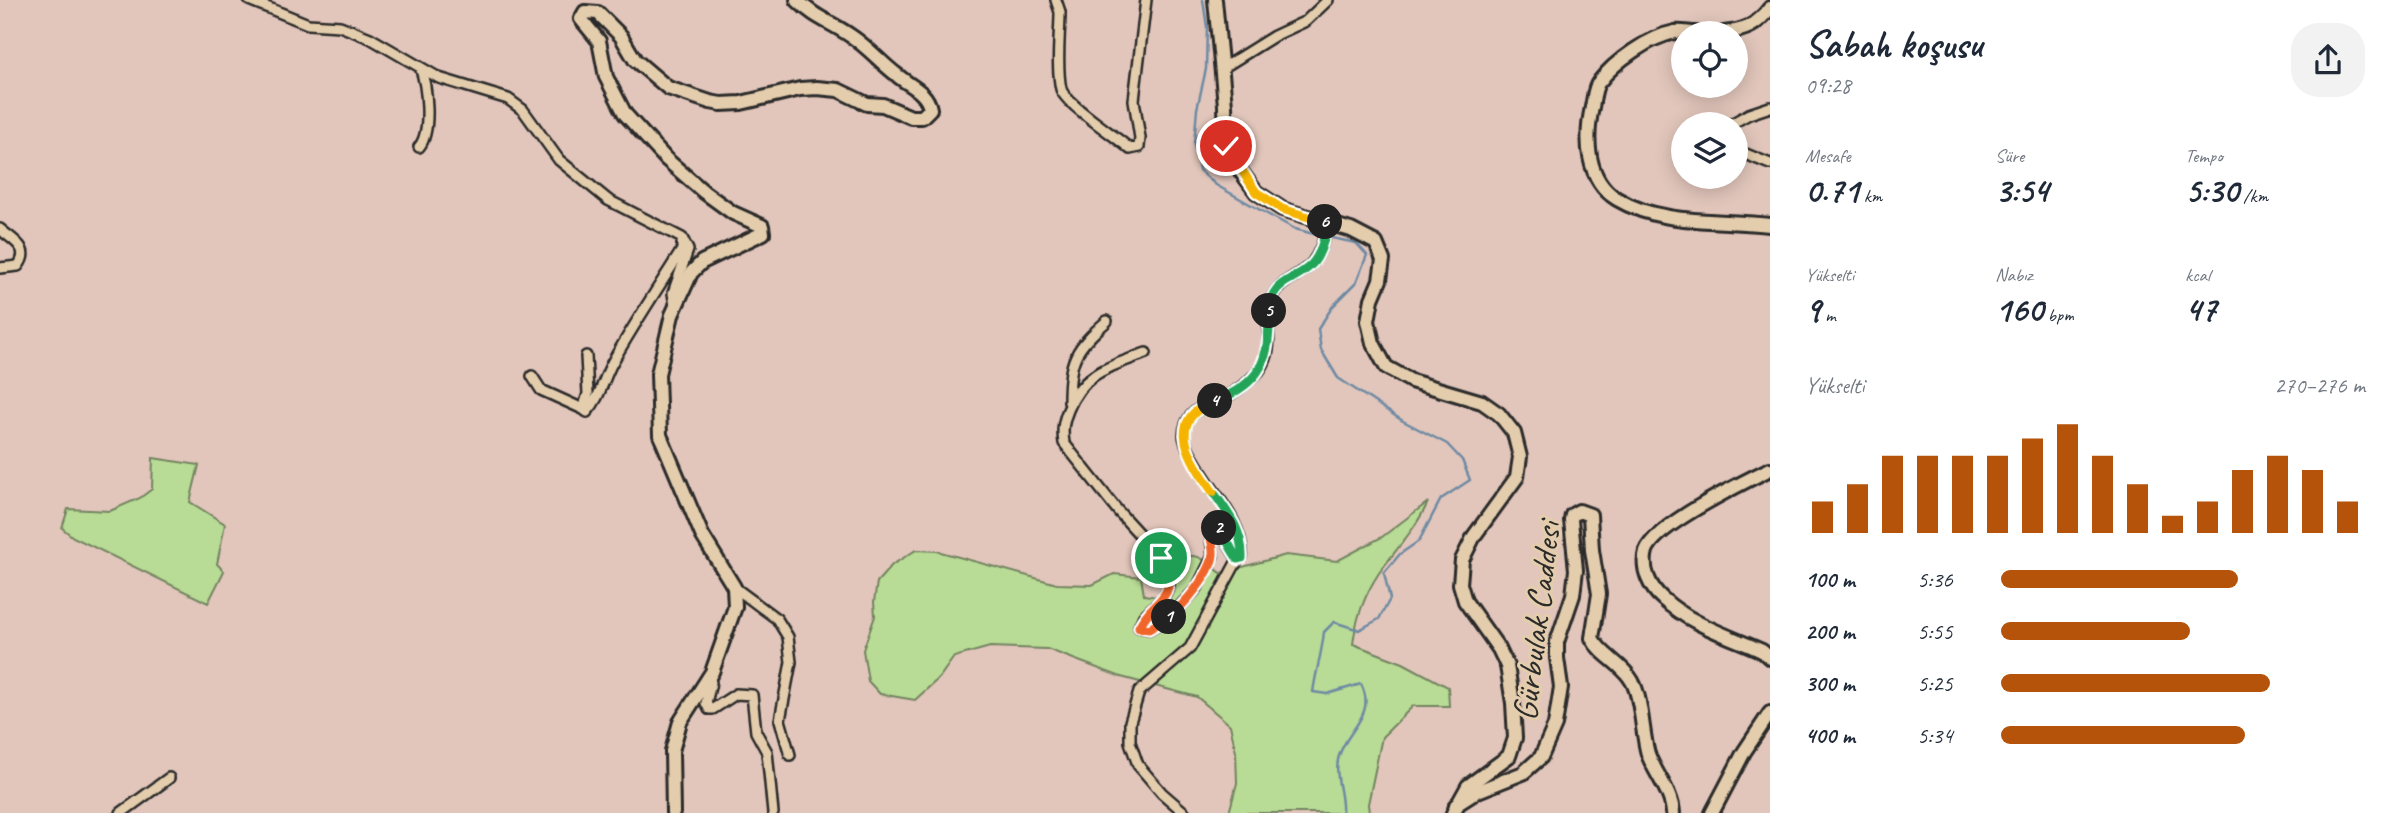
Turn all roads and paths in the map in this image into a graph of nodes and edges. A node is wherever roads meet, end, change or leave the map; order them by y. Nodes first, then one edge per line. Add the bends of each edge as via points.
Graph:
1 (248, 0) edge
2 (797, 0) edge
3 (1056, 0) edge
4 (1146, 0) edge
5 (1215, 0) edge
6 (1328, 0) edge
7 (1770, 9) edge
8 (1748, 28) edge
9 (1671, 34) edge
10 (420, 67) junction
11 (1221, 69) junction
12 (1770, 107) edge
13 (1748, 115) edge
14 (419, 147) dead end
15 (1748, 155) edge
16 (1770, 164) edge
17 (1770, 225) edge
18 (1327, 227) junction
19 (0, 229) edge
20 (682, 238) junction
21 (0, 268) edge
22 (675, 307) junction
23 (1107, 321) dead end
24 (1146, 353) dead end
25 (586, 356) dead end
26 (532, 376) dead end
27 (1069, 407) junction
28 (583, 410) junction
29 (1770, 469) edge
30 (1238, 559) junction
31 (734, 586) junction
32 (1770, 658) edge
33 (709, 676) junction
34 (1770, 713) edge
35 (790, 755) dead end
36 (169, 778) dead end
37 (1455, 809) edge
38 (121, 813) edge
39 (673, 813) edge
40 (774, 813) edge
41 (1185, 813) edge
42 (1673, 813) edge
43 (1712, 813) edge

1 - 10 street via 308,24 340,26
2 - 22 street via 811,15 850,35 923,94 930,109 922,117 911,117 838,90 817,88 741,103 710,102 668,88 635,60 598,13 584,12 581,19 599,41 606,78 625,114 704,192 762,226 763,233 756,238 702,262 691,273
3 - 4 street via 1062,90 1071,104 1130,149 1139,147 1140,138 1134,100
5 - 11 street
6 - 11 street via 1306,21
7 - 8 street via 1758,24
9 - 17 street via 1616,64 1597,84 1587,129 1588,156 1599,181 1615,198 1642,212
10 - 14 street via 426,83 426,116 425,140
10 - 20 street via 439,78 508,99 523,110 559,160 608,200
11 - 18 street via 1226,146 1240,169 1256,192 1282,209
12 - 13 street
15 - 16 street
18 - 30 street via 1311,264 1279,286 1271,298 1270,343 1256,375 1226,397 1200,406 1184,432 1200,474 1240,536 1242,558
18 - 37 street, Gürbulak Caddesi via 1351,230 1376,243 1383,260 1368,321 1373,344 1386,367 1411,381 1482,402 1514,433 1520,457 1517,477 1462,560 1460,584 1465,601 1507,666 1515,738 1509,756 1468,786
19 - 21 street via 17,240 23,251 18,266
20 - 22 street via 688,250 673,293
20 - 28 street via 682,250 611,366 594,405
22 - 31 street via 658,374 660,435 702,535
23 - 27 street via 1072,360
24 - 27 street via 1095,373
25 - 28 street via 588,394
26 - 28 street via 541,390
27 - 30 street via 1061,428 1064,443 1168,572 1164,597 1139,627 1149,629 1171,616 1196,588 1213,556 1210,527 1219,528
29 - 32 street via 1697,508 1658,536 1647,551 1646,568 1650,585 1663,600
30 - 41 street via 1189,648 1139,692 1130,722 1130,742 1138,765
31 - 33 street via 735,607
31 - 35 street via 778,619 788,637 791,662 780,720
33 - 39 street via 680,722 672,751
33 - 40 street via 709,709 736,694 752,695 756,732 767,752
34 - 43 street
36 - 38 street
37 - 42 street, Gürbulak Caddesi via 1478,791 1523,773 1541,757 1555,725 1562,687 1557,642 1573,595 1576,570 1571,520 1579,511 1590,514 1599,594 1592,638 1633,681 1649,755

